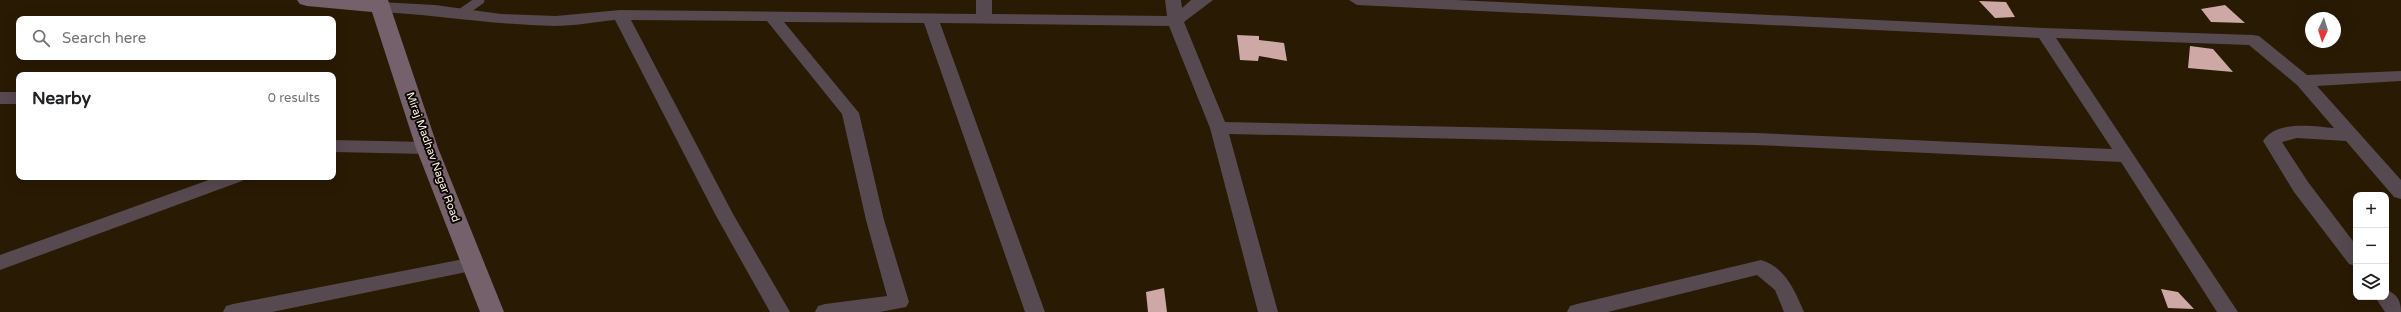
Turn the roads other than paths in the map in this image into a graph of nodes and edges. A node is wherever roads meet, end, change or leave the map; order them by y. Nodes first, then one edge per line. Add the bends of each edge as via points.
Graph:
1 (307, 0) edge
2 (480, 0) edge
3 (984, 0) edge
4 (1174, 0) edge
5 (1206, 0) edge
6 (1357, 0) edge
7 (341, 2) edge
8 (379, 4) edge
9 (433, 5) edge
10 (460, 14) junction
11 (620, 15) junction
12 (771, 16) junction
13 (930, 17) junction
14 (984, 18) junction
15 (1175, 21) junction
16 (2044, 33) junction
17 (2401, 76) edge
18 (2303, 81) junction
19 (0, 98) edge
20 (16, 98) edge
21 (1219, 128) junction
22 (2349, 135) junction
23 (336, 146) edge
24 (427, 148) junction
25 (2126, 156) junction
26 (228, 180) edge
27 (2401, 192) edge
28 (2353, 255) edge
29 (0, 263) edge
30 (474, 264) junction
31 (2387, 300) edge
32 (857, 310) edge
33 (233, 312) edge
34 (492, 312) edge
35 (780, 312) edge
36 (825, 312) edge
37 (1035, 312) edge
38 (1268, 312) edge
39 (1577, 312) edge
40 (1794, 312) edge
41 (2228, 312) edge
42 (2397, 312) edge

1 - 7 street
2 - 10 lane
3 - 14 street
4 - 15 street
5 - 15 street via 1200,1
6 - 16 street
7 - 8 street
8 - 9 street
8 - 24 street, Miraj Madhav Nagar Road
9 - 10 street
10 - 11 street via 500,19 556,21
11 - 12 street
11 - 35 street via 724,214
12 - 13 street
12 - 32 street via 850,113 875,220 899,302
13 - 14 street
13 - 37 street
14 - 15 street
15 - 21 street
16 - 18 street via 2253,40
16 - 25 street
17 - 18 street
18 - 22 street
19 - 20 street
21 - 25 street via 1756,139
21 - 38 street
22 - 27 street
22 - 28 street via 2288,132 2277,135 2272,141 2301,187
23 - 24 street
24 - 30 street, Miraj Madhav Nagar Road
25 - 41 street
26 - 29 street
30 - 33 street
30 - 34 street, Miraj Madhav Nagar Road
31 - 42 street
32 - 36 street
39 - 40 street via 1761,267 1783,286

